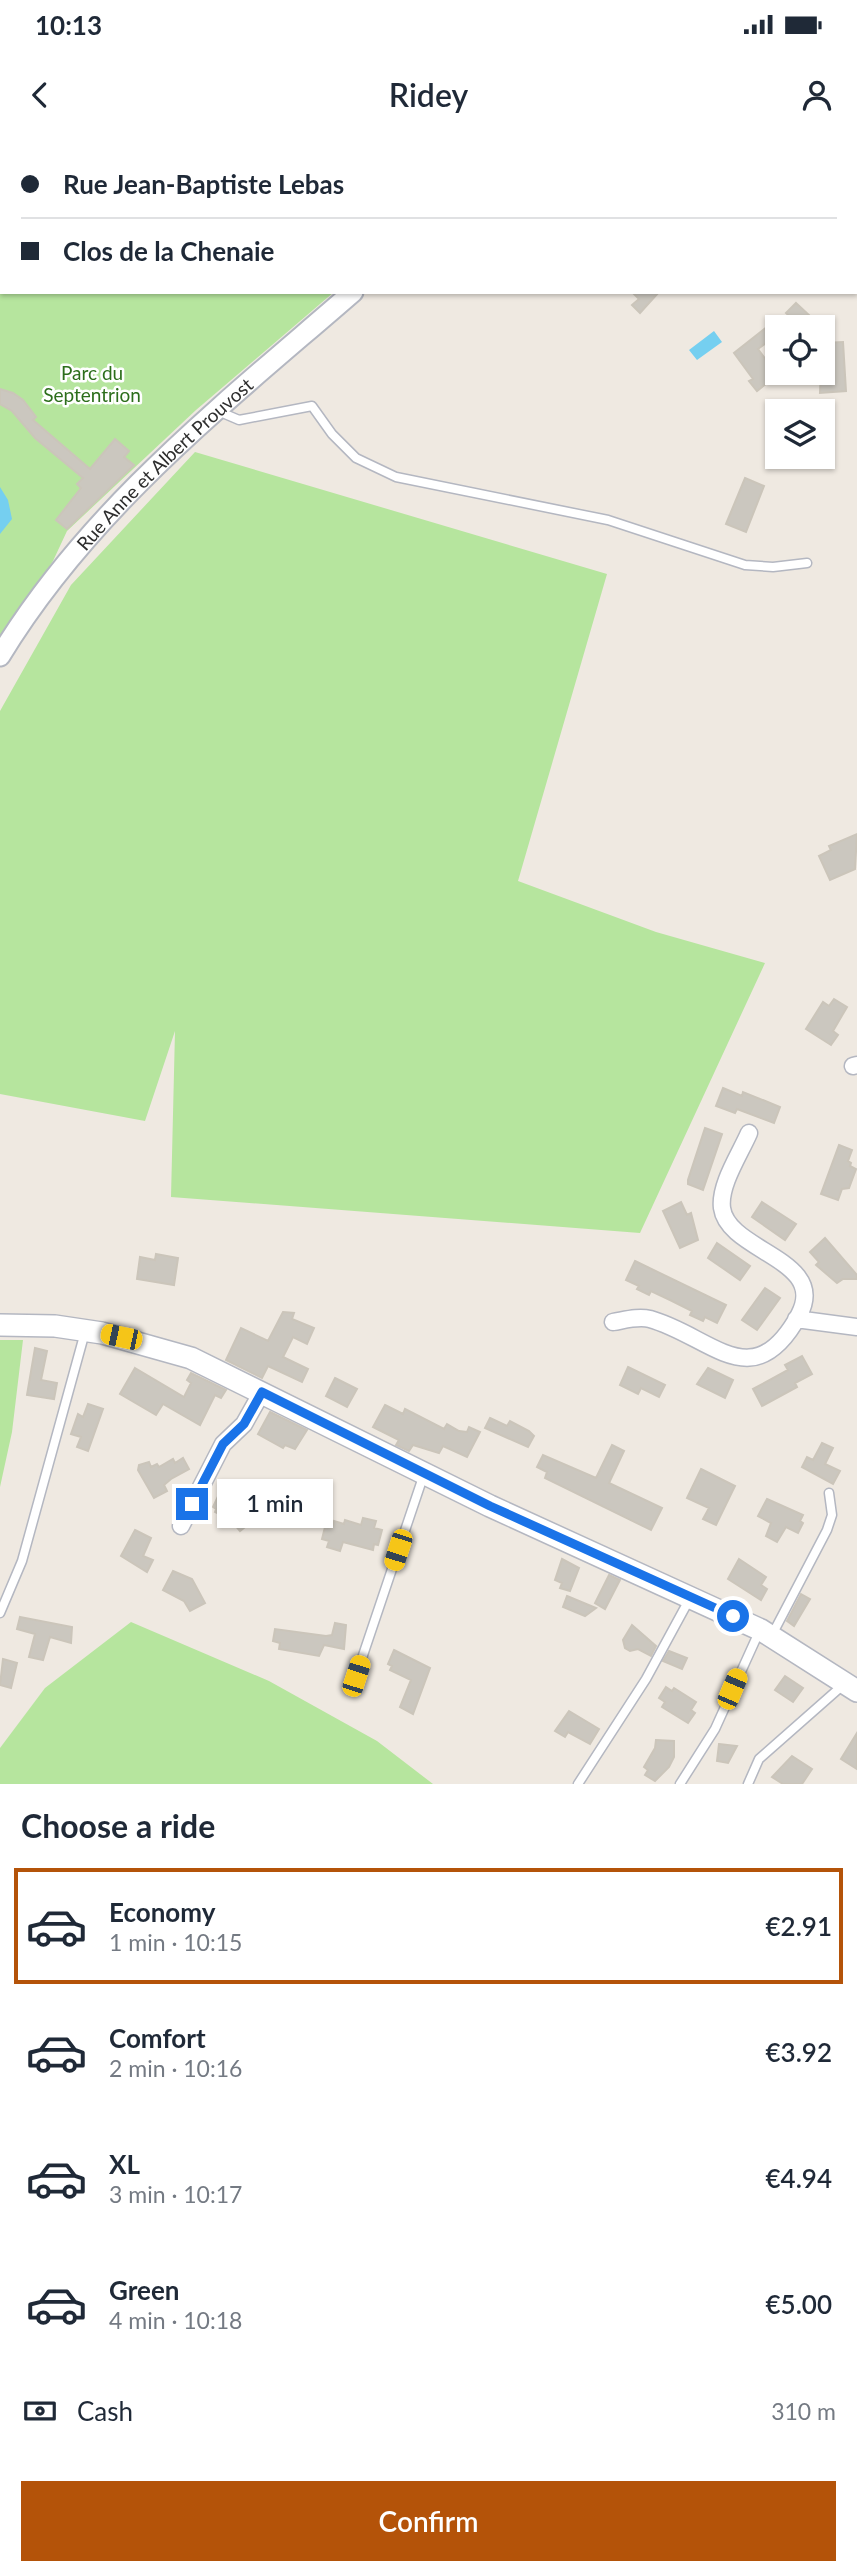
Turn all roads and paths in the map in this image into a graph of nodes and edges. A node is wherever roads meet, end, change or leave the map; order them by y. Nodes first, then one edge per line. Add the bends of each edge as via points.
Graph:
1 (351, 294) edge
2 (215, 410) junction
3 (807, 563) dead end
4 (0, 656) edge
5 (749, 1133) dead end
6 (796, 1319) junction
7 (613, 1322) dead end
8 (0, 1325) edge
9 (857, 1327) edge
10 (85, 1330) junction
11 (262, 1392) junction
12 (424, 1474) junction
13 (829, 1493) dead end
14 (181, 1526) dead end
15 (691, 1598) junction
16 (0, 1614) edge
17 (766, 1633) junction
18 (356, 1676) dead end
19 (851, 1687) edge
20 (578, 1784) edge
21 (680, 1784) edge
22 (748, 1784) edge

1 - 2 street, Rue Anne et Albert Prouvost
2 - 3 lane via 239,420 312,406 356,458 396,477 608,520 752,566
2 - 4 street, Rue Anne et Albert Prouvost via 143,476 83,541
5 - 6 street via 724,1190 722,1212 733,1229 797,1276 804,1297
6 - 7 street via 767,1354 747,1359 723,1353 653,1320
6 - 9 street
8 - 10 main road
10 - 11 main road via 174,1352
10 - 16 lane via 22,1561
11 - 12 main road
11 - 14 street via 244,1424 223,1444
12 - 15 main road
12 - 18 lane
13 - 17 lane via 832,1515 827,1530
15 - 17 main road
15 - 20 lane via 646,1679
17 - 19 main road
17 - 21 lane
19 - 22 lane via 759,1759

